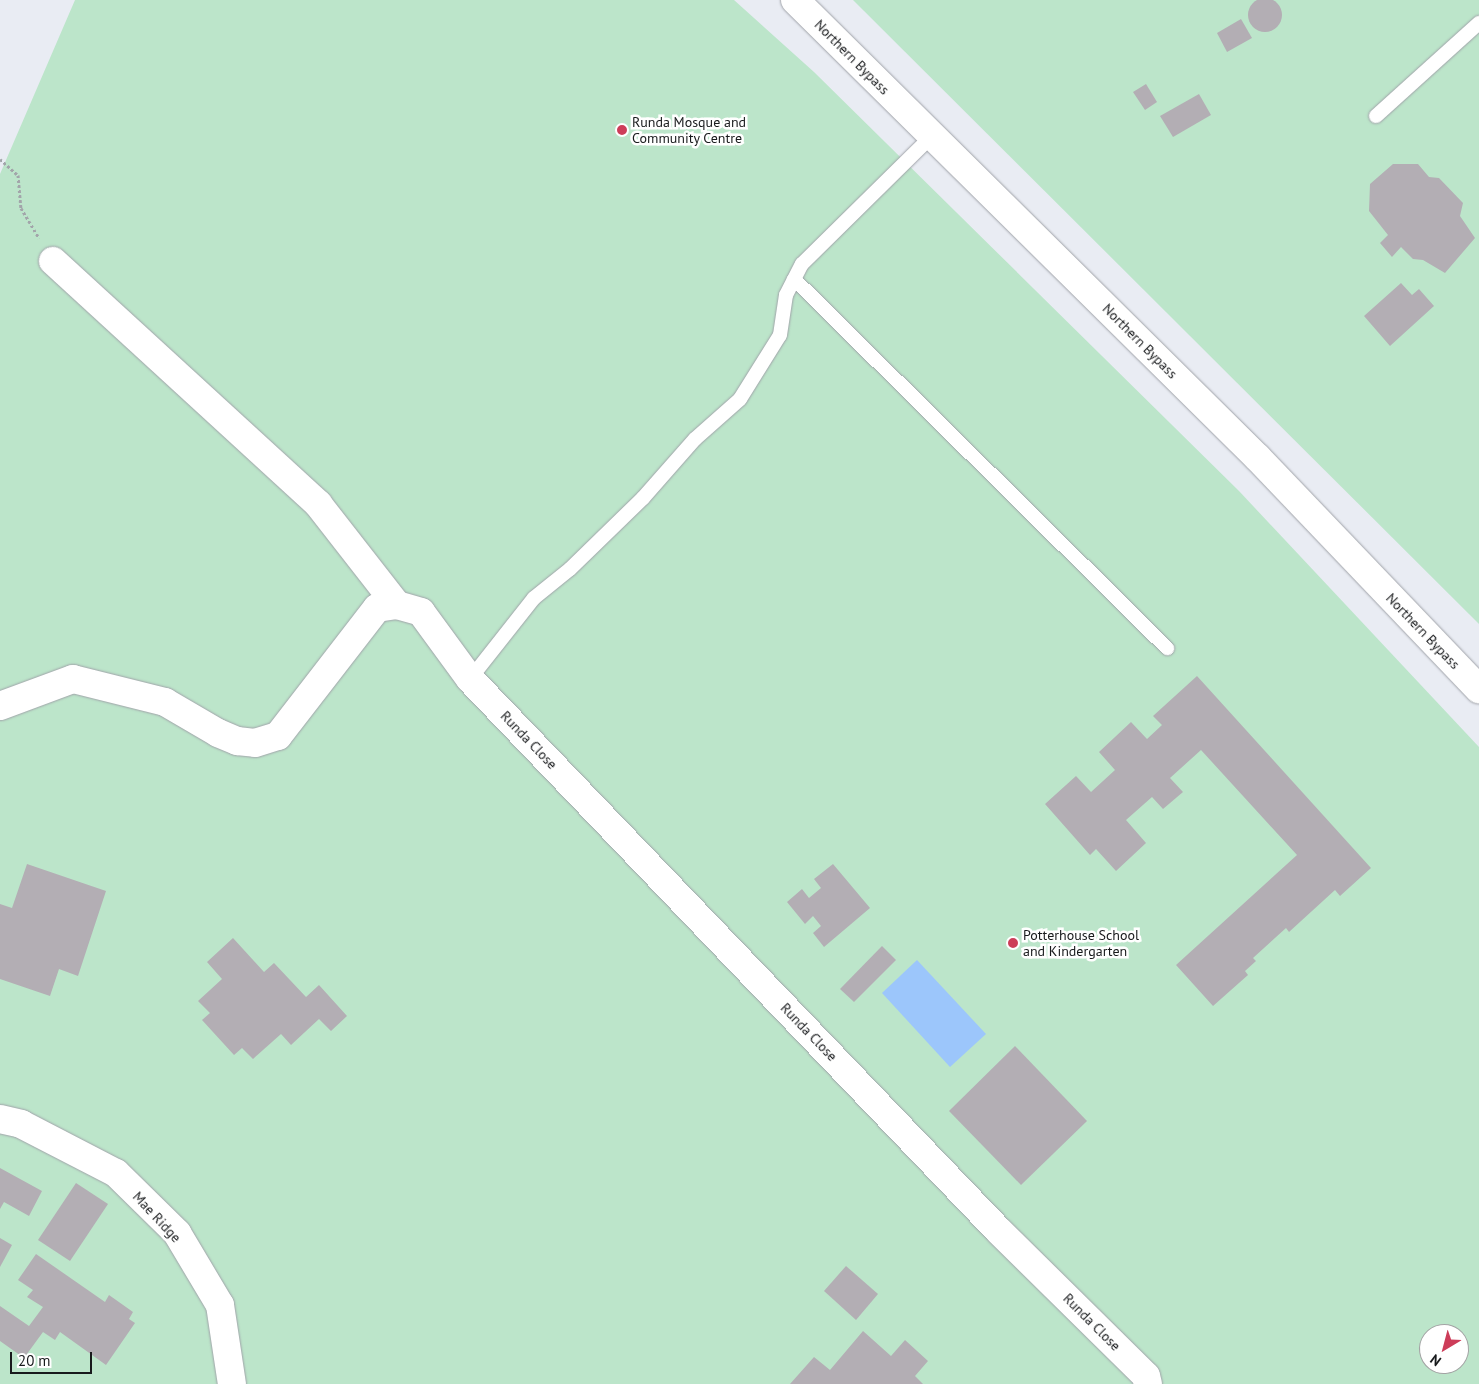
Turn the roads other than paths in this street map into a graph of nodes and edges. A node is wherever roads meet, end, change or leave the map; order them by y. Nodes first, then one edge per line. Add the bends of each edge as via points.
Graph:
1 (795, 0) edge
2 (1479, 23) edge
3 (1376, 116) dead end
4 (932, 136) junction
5 (53, 261) road end
6 (794, 279) junction
7 (397, 605) junction
8 (1167, 648) dead end
9 (470, 679) junction
10 (1479, 689) edge
11 (0, 706) edge
12 (0, 1119) edge
13 (232, 1384) edge
14 (1148, 1384) edge

1 - 4 street, Northern Bypass
2 - 3 lane
4 - 6 lane via 802,264
4 - 10 street, Northern Bypass via 1258,458
5 - 7 street via 318,504
6 - 8 lane
6 - 9 lane via 786,295 780,335 740,400 695,439 643,498 570,569 534,598
7 - 9 street, Runda Close via 421,612
7 - 11 street via 377,608 278,736 263,741 237,741 165,702 73,679
9 - 14 street, Runda Close via 1000,1231 1146,1376
12 - 13 street, Mae Ridge via 21,1124 116,1173 176,1233 220,1305

